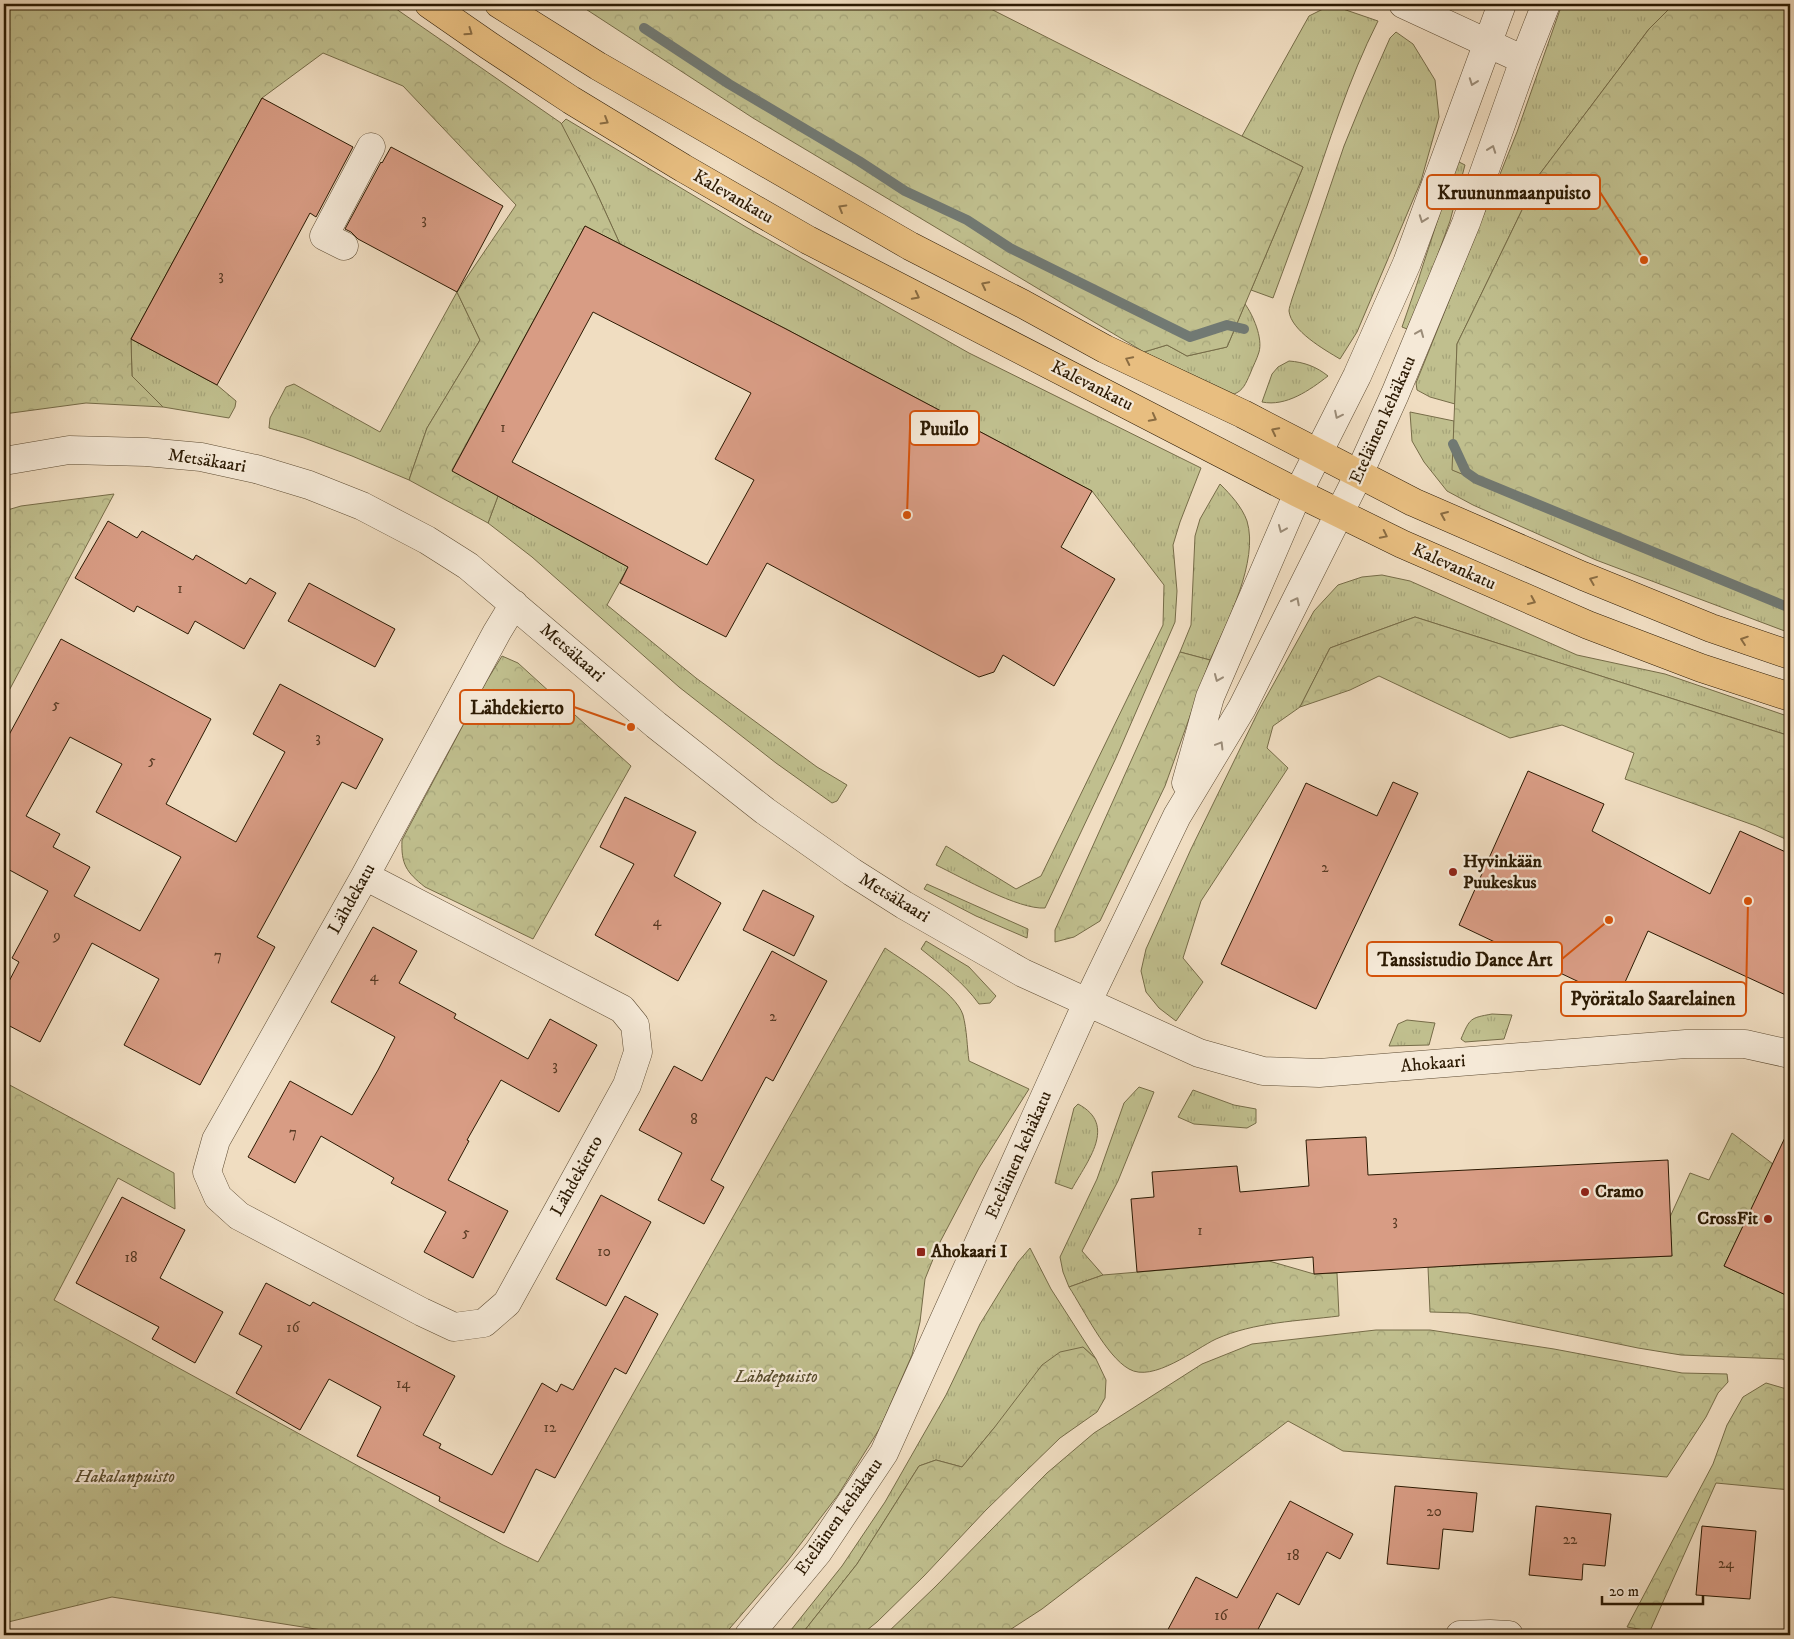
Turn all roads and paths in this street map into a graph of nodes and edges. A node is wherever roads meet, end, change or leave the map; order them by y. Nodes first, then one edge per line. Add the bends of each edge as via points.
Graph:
1 (429, 4) edge
2 (499, 4) edge
3 (1403, 4) edge
4 (1502, 4) edge
5 (1546, 4) edge
6 (1487, 44) junction
7 (1524, 60) junction
8 (371, 148) dead end
9 (344, 246) dead end
10 (1318, 453) junction
11 (4, 461) edge
12 (1359, 474) junction
13 (1298, 493) junction
14 (1340, 514) junction
15 (514, 604) junction
16 (1790, 655) edge
17 (1790, 697) edge
18 (1177, 816) junction
19 (365, 876) junction
20 (1088, 1003) junction
21 (1790, 1054) edge
22 (218, 1198) joint
23 (750, 1635) edge
24 (1460, 1635) edge
25 (1509, 1635) edge

1 -> 13 main road, Kalevankatu via 571,100 808,240
10 -> 2 main road via 1105,349 910,246 598,66
3 - 6 street
4 - 6 street, Eteläinen kehäkatu
5 - 7 street, Eteläinen kehäkatu
6 - 7 street
6 -> 10 street, Eteläinen kehäkatu via 1407,263 1357,376
12 -> 7 street, Eteläinen kehäkatu via 1466,223
8 - 9 street via 324,236
10 - 12 main road
10 - 13 street, Eteläinen kehäkatu
11 - 15 street, Metsäkaari via 69,450 146,452 201,457 256,469 362,506 468,566
12 - 14 street, Eteläinen kehäkatu
16 -> 12 main road via 1711,628 1583,576 1413,502
13 - 14 main road, Kalevankatu
13 -> 18 street, Eteläinen kehäkatu via 1210,697
14 -> 17 main road, Kalevankatu via 1588,625 1701,668
18 -> 14 street, Eteläinen kehäkatu via 1242,708
15 - 19 street, Lähdekatu
15 - 20 street, Metsäkaari via 656,725 765,811 852,872 1023,973
18 - 20 street, Eteläinen kehäkatu
19 - 22 street, Lähdekatu via 216,1140 207,1172
19 - 22 street, Lähdekierto via 622,1009 636,1025 638,1052 626,1085 507,1303 484,1323 454,1327 422,1312 238,1216
20 - 21 street, Ahokaari via 1199,1053 1263,1071 1319,1073 1686,1044 1745,1044
20 - 23 street, Eteläinen kehäkatu via 884,1453 818,1552
24 - 25 street

